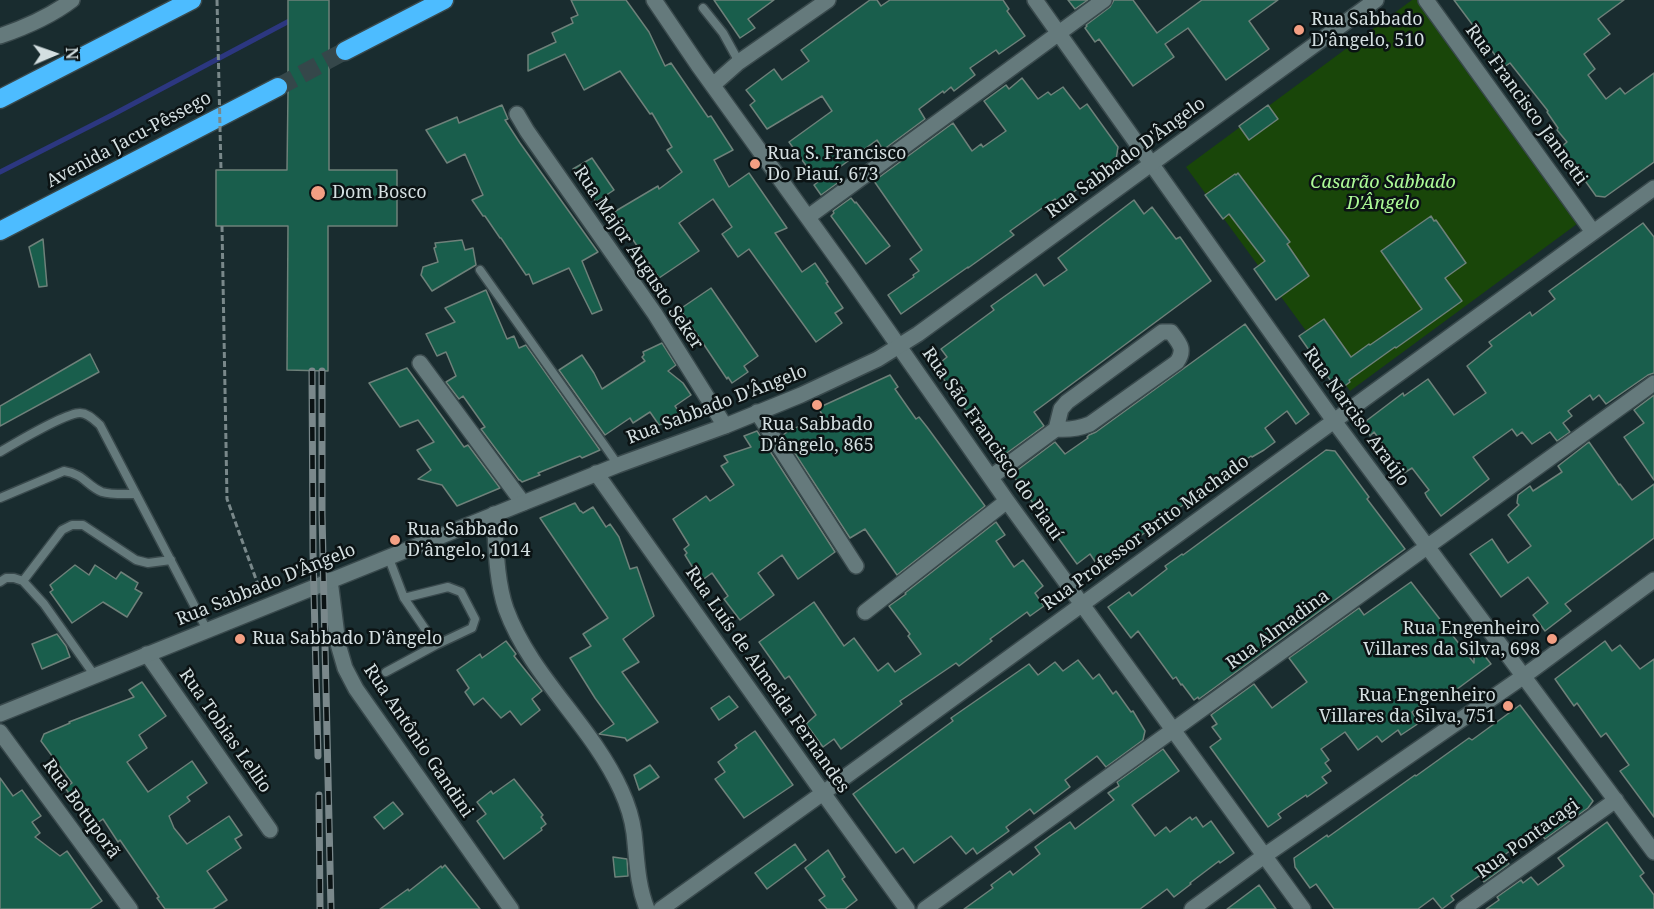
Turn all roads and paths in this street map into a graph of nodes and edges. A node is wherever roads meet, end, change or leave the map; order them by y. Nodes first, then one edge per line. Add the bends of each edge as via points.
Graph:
1 (72, 0) edge
2 (192, 0) edge
3 (218, 0) edge
4 (444, 0) edge
5 (654, 0) edge
6 (828, 0) edge
7 (1035, 0) edge
8 (1104, 0) edge
9 (1376, 0) edge
10 (1426, 0) edge
11 (703, 8) dead end
12 (1058, 33) junction
13 (0, 36) edge
14 (345, 51) tunnel mouth
15 (739, 62) junction
16 (713, 85) junction
17 (278, 87) tunnel mouth
18 (0, 99) edge
19 (517, 114) dead end
20 (1151, 165) junction
21 (220, 170) dead end
22 (1654, 188) edge
23 (808, 218) junction
24 (222, 226) dead end
25 (0, 231) edge
26 (1593, 232) junction
27 (480, 270) dead end
28 (899, 346) junction
29 (420, 363) dead end
30 (1654, 383) edge
31 (757, 412) junction
32 (1334, 422) junction
33 (725, 426) junction
34 (1056, 429) junction
35 (0, 452) edge
36 (618, 465) junction
37 (596, 473) junction
38 (991, 477) junction
39 (136, 494) junction
40 (0, 498) edge
41 (1007, 501) junction
42 (523, 502) junction
43 (494, 514) junction
44 (1428, 546) junction
45 (388, 556) junction
46 (171, 560) junction
47 (856, 566) dead end
48 (330, 580) junction
49 (23, 581) junction
50 (0, 582) edge
51 (1653, 584) edge
52 (404, 598) junction
53 (1082, 604) junction
54 (265, 606) junction
55 (865, 612) dead end
56 (207, 630) junction
57 (436, 645) junction
58 (147, 654) junction
59 (386, 672) dead end
60 (95, 676) junction
61 (1524, 676) junction
62 (0, 714) edge
63 (1173, 730) junction
64 (0, 732) edge
65 (823, 793) junction
66 (1616, 800) junction
67 (270, 830) dead end
68 (1654, 852) edge
69 (1264, 856) junction
70 (130, 909) edge
71 (511, 909) edge
72 (647, 909) edge
73 (661, 909) edge
74 (907, 909) edge
75 (925, 909) edge
76 (1192, 909) edge
77 (1303, 909) edge
78 (1464, 909) edge

1 - 13 street via 26,27
2 - 18 highway
3 - 21 path, bridge
4 - 14 highway
5 - 16 street, Rua São Francisco do Piauí
6 - 15 street
7 - 12 street, Rua Narciso Araújo
8 - 12 street
9 - 20 street, Rua Sabbado D'Ângelo
10 - 26 street, Rua Francisco Jannetti
11 - 15 lane
12 - 20 street, Rua Narciso Araújo
12 - 23 street
15 - 16 street
16 - 23 street, Rua São Francisco do Piauí
17 - 25 highway, Avenida Jacu-Pêssego
19 - 33 street, Rua Major Augusto Seker via 655,314
20 - 28 street, Rua Sabbado D'Ângelo
20 - 32 street, Rua Narciso Araújo
22 - 26 street, Rua Professor Brito Machado
23 - 28 street, Rua São Francisco do Piauí
24 - 54 path via 227,499
26 - 32 street, Rua Professor Brito Machado
27 - 36 lane
28 - 31 street, Rua Sabbado D'Ângelo via 832,381
28 - 38 street, Rua São Francisco do Piauí
29 - 42 street
30 - 44 street, Rua Almadina
31 - 33 street, Rua Sabbado D'Ângelo
31 - 47 street
32 - 44 street, Rua Narciso Araújo
32 - 53 street, Rua Professor Brito Machado
33 - 36 street, Rua Sabbado D'Ângelo
34 - 34 street via 1067,402 1162,332 1171,332 1181,346 1177,362 1090,424 1070,430
34 - 38 street
35 - 39 lane via 80,413 100,425
36 - 37 street, Rua Sabbado D'Ângelo
37 - 42 street, Rua Sabbado D'Ângelo
37 - 65 street, Rua Luís de Almeida Fernandes
38 - 41 street, Rua São Francisco do Piauí
39 - 40 lane via 100,491 75,472 64,471
39 - 46 lane
41 - 53 street, Rua São Francisco do Piauí
41 - 55 street
42 - 43 street, Rua Sabbado D'Ângelo
43 - 45 street, Rua Sabbado D'Ângelo
43 - 72 street via 506,608 537,666 597,746 620,788 634,831 640,893
44 - 61 street, Rua Narciso Araújo
44 - 63 street, Rua Almadina
45 - 48 street, Rua Sabbado D'Ângelo
45 - 52 lane
46 - 49 lane via 135,560 83,525 72,525 62,530
46 - 56 lane
48 - 54 street, Rua Sabbado D'Ângelo
48 - 71 street, Rua Antônio Gandini via 338,644 356,689
49 - 50 lane via 6,578
49 - 60 lane
51 - 61 street
52 - 57 lane
52 - 57 lane via 448,588 461,592 475,619 472,628
53 - 63 street, Rua São Francisco do Piauí
53 - 65 street, Rua Professor Brito Machado
54 - 56 street, Rua Sabbado D'Ângelo
56 - 58 street, Rua Sabbado D'Ângelo
57 - 59 lane
58 - 60 street, Rua Sabbado D'Ângelo
58 - 67 street, Rua Tobias Lellio
60 - 62 street, Rua Sabbado D'Ângelo
61 - 66 street, Rua Narciso Araújo
61 - 69 street
63 - 69 street, Rua São Francisco do Piauí
63 - 75 street, Rua Almadina
64 - 70 street, Rua Botuporã
65 - 73 street, Rua Professor Brito Machado
65 - 74 street, Rua Luís de Almeida Fernandes
66 - 68 street, Rua Narciso Araújo
66 - 78 street, Rua Pontacagi
69 - 76 street
69 - 77 street, Rua São Francisco do Piauí

